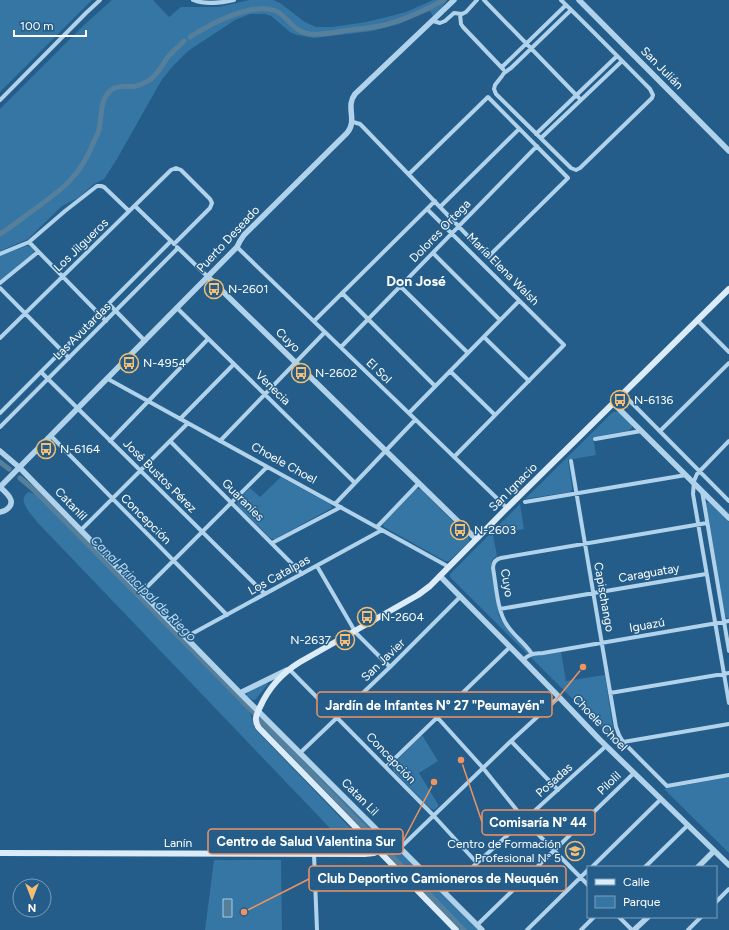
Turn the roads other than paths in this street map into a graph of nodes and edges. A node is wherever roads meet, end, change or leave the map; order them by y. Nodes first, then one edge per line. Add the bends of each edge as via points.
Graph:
1 (100, 0) edge
2 (193, 0) edge
3 (234, 0) edge
4 (454, 0) edge
5 (477, 0) edge
6 (484, 0) edge
7 (561, 0) edge
8 (579, 0) edge
9 (566, 5) junction
10 (571, 10) junction
11 (460, 14) junction
12 (433, 21) junction
13 (527, 44) junction
14 (531, 49) junction
15 (617, 56) junction
16 (622, 61) junction
17 (502, 67) junction
18 (504, 73) junction
19 (576, 95) junction
20 (0, 100) edge
21 (581, 100) junction
22 (352, 122) junction
23 (520, 129) junction
24 (536, 134) junction
25 (541, 138) junction
26 (537, 146) junction
27 (729, 151) edge
28 (409, 174) junction
29 (434, 201) junction
30 (212, 203) joint
31 (135, 206) junction
32 (440, 207) junction
33 (427, 209) junction
34 (129, 211) junction
35 (459, 226) junction
36 (452, 233) junction
37 (29, 242) junction
38 (173, 243) junction
39 (237, 247) junction
40 (178, 248) junction
41 (38, 252) junction
42 (433, 253) junction
43 (0, 254) edge
44 (63, 276) junction
45 (208, 277) junction
46 (0, 283) edge
47 (400, 286) junction
48 (0, 288) edge
49 (729, 289) edge
50 (342, 293) junction
51 (519, 301) junction
52 (109, 304) junction
53 (177, 308) junction
54 (116, 311) junction
55 (25, 313) junction
56 (99, 313) junction
57 (368, 319) junction
58 (500, 320) junction
59 (697, 320) junction
60 (106, 321) junction
61 (314, 321) junction
62 (325, 332) junction
63 (484, 337) junction
64 (0, 338) edge
65 (208, 339) junction
66 (145, 341) junction
67 (340, 347) junction
68 (62, 351) junction
69 (729, 352) edge
70 (468, 353) junction
71 (69, 358) junction
72 (295, 362) junction
73 (729, 363) edge
74 (234, 364) junction
75 (450, 371) junction
76 (41, 372) junction
77 (48, 379) junction
78 (108, 379) junction
79 (529, 381) junction
80 (435, 386) junction
81 (265, 394) junction
82 (623, 394) junction
83 (148, 401) junction
84 (614, 403) junction
85 (78, 408) junction
86 (0, 413) edge
87 (408, 413) junction
88 (495, 415) junction
89 (180, 419) junction
90 (415, 420) junction
91 (188, 423) junction
92 (0, 427) edge
93 (641, 431) junction
94 (660, 431) junction
95 (51, 436) junction
96 (595, 439) dead end
97 (110, 440) junction
98 (220, 440) junction
99 (170, 441) junction
100 (729, 441) edge
101 (0, 451) edge
102 (386, 451) junction
103 (454, 457) junction
104 (571, 461) dead end
105 (267, 467) junction
106 (20, 468) junction
107 (140, 470) junction
108 (700, 471) junction
109 (686, 475) junction
110 (355, 483) junction
111 (419, 483) junction
112 (694, 483) junction
113 (0, 487) edge
114 (702, 491) junction
115 (576, 494) junction
116 (112, 498) junction
117 (729, 501) edge
118 (232, 502) junction
119 (525, 502) dead end
120 (335, 504) junction
121 (341, 507) junction
122 (507, 508) junction
123 (0, 512) edge
124 (729, 518) edge
125 (707, 523) junction
126 (698, 524) junction
127 (377, 527) junction
128 (81, 530) junction
129 (382, 530) junction
130 (202, 532) junction
131 (476, 539) junction
132 (272, 543) junction
133 (585, 543) junction
134 (173, 561) junction
135 (317, 566) junction
136 (449, 567) junction
137 (302, 574) junction
138 (706, 574) junction
139 (440, 576) junction
140 (142, 592) junction
141 (593, 593) junction
142 (265, 594) junction
143 (460, 597) junction
144 (500, 609) junction
145 (226, 615) junction
146 (727, 621) edge
147 (715, 623) junction
148 (355, 631) junction
149 (186, 637) junction
150 (602, 643) junction
151 (510, 647) junction
152 (729, 651) edge
153 (532, 654) junction
154 (523, 660) junction
155 (390, 667) junction
156 (290, 669) junction
157 (729, 673) edge
158 (724, 674) junction
159 (240, 692) junction
160 (610, 693) junction
161 (559, 697) junction
162 (729, 703) edge
163 (258, 711) junction
164 (437, 717) junction
165 (337, 718) junction
166 (729, 724) edge
167 (619, 736) joint
168 (511, 741) junction
169 (624, 742) junction
170 (606, 746) junction
171 (300, 752) junction
172 (386, 767) junction
173 (483, 768) junction
174 (634, 773) junction
175 (729, 775) edge
176 (558, 790) junction
177 (661, 799) junction
178 (433, 816) junction
179 (524, 820) junction
180 (688, 825) junction
181 (400, 848) junction
182 (379, 851) junction
183 (554, 851) junction
184 (714, 851) junction
185 (0, 853) edge
186 (314, 854) junction
187 (477, 863) junction
188 (593, 866) edge
189 (646, 866) edge
190 (699, 866) edge
191 (729, 866) edge
192 (587, 871) edge
193 (581, 878) junction
194 (587, 884) edge
195 (729, 889) edge
196 (445, 892) junction
197 (717, 901) edge
198 (593, 918) edge
199 (620, 918) edge
200 (647, 918) edge
201 (700, 918) edge
202 (477, 925) junction
203 (317, 930) edge
204 (456, 930) edge
205 (482, 930) edge
206 (527, 930) edge
207 (580, 930) edge
208 (633, 930) edge
209 (688, 930) edge

1 - 20 street
2 - 3 street via 206,3
4 - 12 street
5 - 11 street via 467,11
6 - 13 street
7 - 9 street
8 - 27 street, San Julián
9 - 10 street
9 - 13 street
10 - 14 street
10 - 15 street
11 - 12 street via 453,13 441,23
11 - 17 street via 463,27
12 - 22 street via 353,97
13 - 14 street
13 - 17 street
14 - 18 street
14 - 19 street
15 - 16 street
15 - 19 street
16 - 21 street
16 - 25 street via 650,88 653,97 580,168 571,168
17 - 18 street
18 - 24 street via 495,85 496,94
19 - 21 street
19 - 24 street
21 - 25 street
22 - 28 street, María Elena Walsh via 360,124
22 - 39 street, Puerto Deseado via 347,133 244,235
23 - 26 street
23 - 28 street via 488,97
23 - 32 street
24 - 25 street
26 - 35 street, Dolores Ortega
26 - 35 street, María Elena Walsh via 568,178 488,257
28 - 29 street, María Elena Walsh
29 - 32 street, María Elena Walsh
29 - 33 street
30 - 31 street, Los Jilgueros via 181,170 176,168
30 - 38 street, Las Avutardas via 210,208
31 - 34 street, Los Jilgueros
31 - 38 street, Cuyo
32 - 35 street, María Elena Walsh
33 - 36 street, María Elena Walsh
33 - 50 street
34 - 37 street via 105,188 97,186
34 - 44 street, Los Jilgueros
35 - 36 street, Dolores Ortega
36 - 42 street, Dolores Ortega
36 - 51 street, María Elena Walsh
37 - 41 street
37 - 43 street
38 - 40 street, Cuyo
38 - 52 street, Las Avutardas
39 - 45 street, Puerto Deseado
39 - 61 street, El Sol
40 - 45 street, Cuyo
40 - 54 street, Las Avutardas
41 - 44 street
41 - 46 street
42 - 47 street, Dolores Ortega
42 - 58 street
44 - 55 street, Los Jilgueros
44 - 56 street
45 - 53 street, Puerto Deseado
45 - 72 street, Cuyo
47 - 57 street, Dolores Ortega
47 - 70 street
48 - 55 street
49 - 59 main road, San Ignacio
50 - 57 street
50 - 61 street
51 - 58 street
51 - 79 street, María Elena Walsh via 564,345
52 - 54 street
52 - 56 street, Las Avutardas
53 - 65 street, Venecia
53 - 66 street, Puerto Deseado
54 - 60 street, Las Avutardas
54 - 66 street
55 - 64 street, Los Jilgueros
55 - 68 street
56 - 60 street
56 - 68 street, Las Avutardas
57 - 67 street, Dolores Ortega
57 - 80 street
58 - 63 street
59 - 69 street
59 - 82 main road, San Ignacio
60 - 71 street, Las Avutardas
61 - 62 street, El Sol
62 - 67 street, El Sol
62 - 72 street
63 - 70 street
63 - 79 street
65 - 74 street, Venecia
65 - 83 street
66 - 78 street, Puerto Deseado
67 - 87 street, El Sol
68 - 71 street
68 - 76 street, Las Avutardas
70 - 75 street
71 - 77 street, Las Avutardas
72 - 81 street
72 - 102 street, Cuyo
73 - 94 street
74 - 81 street, Venecia
74 - 89 street
75 - 80 street
75 - 88 street
76 - 77 street, José Bustos Pérez
76 - 86 street, Las Avutardas
77 - 85 street, José Bustos Pérez
77 - 92 street, Las Avutardas
78 - 83 street, Choele Choel
78 - 85 street, Puerto Deseado
79 - 88 street
80 - 87 street
81 - 98 street
81 - 110 street, Venecia
82 - 84 main road, San Ignacio
82 - 94 street
83 - 89 street, Choele Choel
83 - 97 street
84 - 93 street
84 - 122 main road, San Ignacio
85 - 95 street, Puerto Deseado
85 - 97 street, José Bustos Pérez
87 - 90 street, El Sol
88 - 103 street
89 - 91 street, Choele Choel
90 - 102 street
90 - 103 street, El Sol
91 - 98 street, Choele Choel
91 - 99 street
93 - 96 street
93 - 109 street
94 - 108 street
95 - 106 street, Puerto Deseado
95 - 116 street, Concepción
97 - 107 street, José Bustos Pérez
98 - 105 street, Choele Choel
99 - 107 street
99 - 118 street, Guaraníes
100 - 108 street
101 - 106 street, Catanlil
102 - 110 street
102 - 111 street, Cuyo
103 - 122 street, El Sol
104 - 115 street, Capischango
105 - 118 street
105 - 120 street, Choele Choel
106 - 113 street, Puerto Deseado
106 - 128 street, Catanlil
107 - 116 street
107 - 130 street, José Bustos Pérez
108 - 112 street
108 - 117 street
109 - 112 street
109 - 115 street
110 - 120 street
111 - 127 street
111 - 131 street, Cuyo
112 - 114 street
112 - 126 street via 693,497
113 - 123 street via 11,502 6,511
114 - 124 street
114 - 125 street
115 - 119 street
115 - 133 street, Capischango
116 - 128 street
116 - 134 street, Concepción
118 - 130 street
118 - 132 street, Guaraníes
120 - 121 street, Choele Choel
121 - 127 street, Choele Choel
121 - 132 street
122 - 131 main road, San Ignacio
125 - 126 street
125 - 146 street
126 - 133 street
126 - 138 street
127 - 129 street, Choele Choel
128 - 140 street, Catanlil
129 - 135 street, Los Catalpas
129 - 136 street, Choele Choel
130 - 134 street
130 - 142 street, José Bustos Pérez
131 - 136 main road, San Ignacio
132 - 137 street, Guaraníes
133 - 141 street, Capischango
133 - 144 street, Cuyo via 495,561 493,568
134 - 140 street
134 - 145 street, Concepción
135 - 137 street, Los Catalpas
135 - 148 street
136 - 139 main road, San Ignacio
137 - 142 street, Los Catalpas
138 - 141 street, Caraguatay
138 - 147 street
139 - 143 street, Choele Choel
139 - 148 main road, San Ignacio via 418,595
140 - 149 street, Catanlil
141 - 144 street, Caraguatay
141 - 150 street, Capischango
142 - 145 street, Los Catalpas
143 - 151 street, Choele Choel
143 - 155 street, San Javier
144 - 153 street via 508,627
145 - 149 street, Los Catalpas
146 - 147 street, Iguazú
146 - 152 street
147 - 150 street, Iguazú
147 - 158 street
148 - 155 street
148 - 156 main road, San Ignacio
149 - 159 street, Catanlil
150 - 153 street, Iguazú
150 - 160 street, Capischango
151 - 154 street, Choele Choel
151 - 164 street
153 - 154 street, Iguazú
154 - 161 street, Choele Choel
155 - 165 street, San Javier
156 - 159 street, San Ignacio
156 - 163 main road, San Ignacio via 273,684
156 - 165 street, Concepción
157 - 158 street
158 - 160 street
158 - 162 street
159 - 163 street, Catanlil
160 - 167 street, Capischango
161 - 168 street
161 - 170 street, Choele Choel
163 - 171 street, Catan Lil
163 - 182 main road via 256,721 259,728
164 - 172 street
164 - 173 street
165 - 171 street, San Javier
165 - 172 street, Concepción
166 - 169 street
167 - 169 street, Choele Choel
168 - 173 street
168 - 176 street
169 - 175 street, Choele Choel via 667,786
170 - 174 street, Choele Choel
170 - 176 street, Posadas
171 - 181 street, Catan Lil via 389,842
172 - 178 street, Concepción
173 - 178 street
173 - 179 street
174 - 177 street, Choele Choel
174 - 183 street, Pilolil
176 - 179 street, Posadas
177 - 180 street, Choele Choel
177 - 188 street
178 - 181 street
178 - 187 street, Concepción
179 - 183 street
179 - 187 street, Posadas
180 - 184 street, Choele Choel
180 - 189 street
181 - 196 street, Catan Lil
182 - 186 main road, Lanín via 368,854
182 - 204 main road
183 - 193 street
183 - 202 street, Pilolil
184 - 190 street
184 - 191 street, Choele Choel
185 - 186 main road, Lanín
186 - 203 street
187 - 196 street, Posadas
192 - 193 street
193 - 194 street
193 - 206 street
195 - 197 street
196 - 202 street, Catan Lil
198 - 207 street
199 - 208 street
200 - 208 street
201 - 209 street
202 - 205 street, Catan Lil

